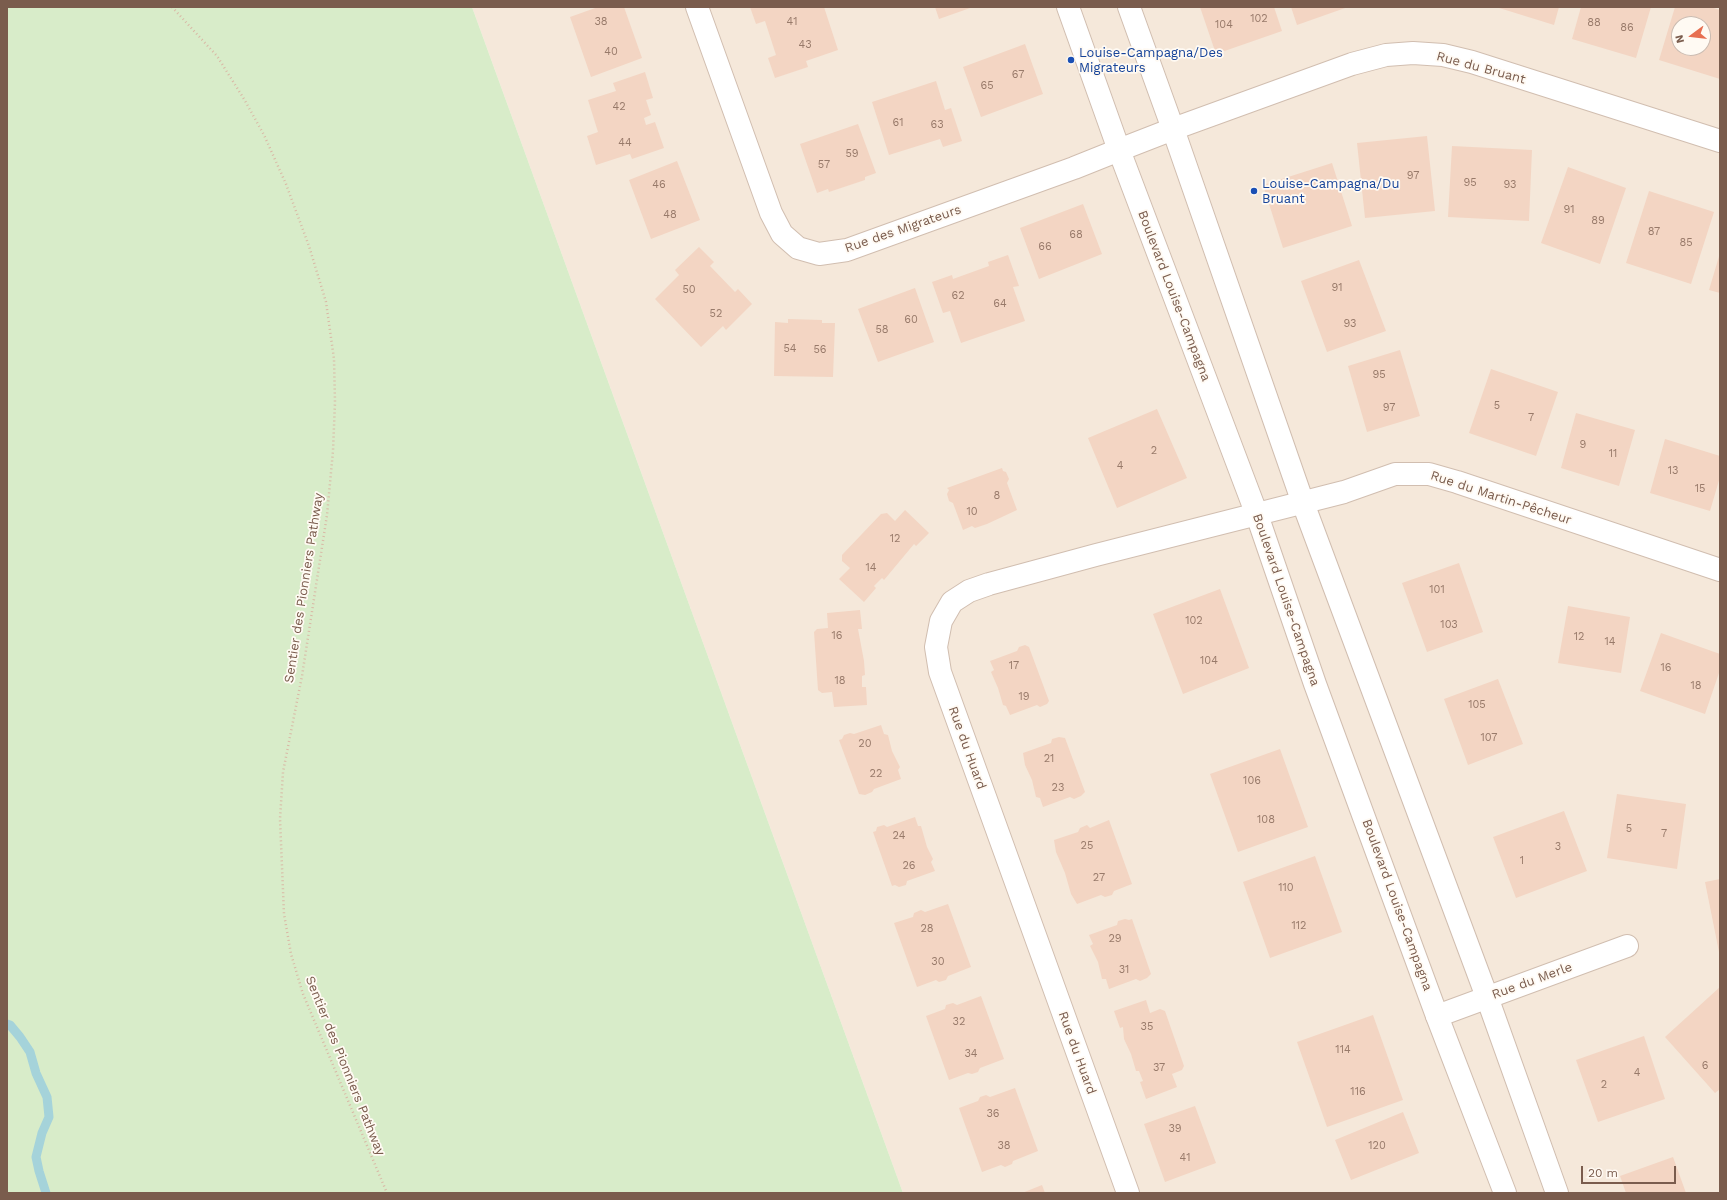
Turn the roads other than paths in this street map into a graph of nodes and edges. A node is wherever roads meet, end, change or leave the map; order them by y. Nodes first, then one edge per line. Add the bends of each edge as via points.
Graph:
1 (697, 7) edge
2 (1068, 7) edge
3 (1129, 7) edge
4 (1173, 129) junction
5 (1720, 141) edge
6 (1119, 150) junction
7 (1303, 503) junction
8 (1257, 515) junction
9 (1720, 570) edge
10 (1627, 946) dead end
11 (1487, 997) junction
12 (1437, 1016) junction
13 (1128, 1193) edge
14 (1505, 1193) edge
15 (1557, 1193) edge

1 - 6 street, Rue des Migrateurs via 771,213 782,234 798,248 819,254 847,250
2 - 6 street, Boulevard Louise-Campagna
3 - 4 street
4 - 5 street, Rue du Bruant via 1352,64 1386,55 1413,53 1443,55 1472,62
4 - 6 street, Rue des Migrateurs
4 - 7 street
6 - 8 street, Boulevard Louise-Campagna
7 - 8 street, Rue du Martin-Pêcheur
7 - 9 street, Rue du Martin-Pêcheur via 1395,474 1429,474
7 - 11 street
8 - 12 street, Boulevard Louise-Campagna via 1315,684
8 - 13 street, Rue du Huard via 1096,555 969,591 952,602 941,621 936,647 940,672
10 - 11 street, Rue du Merle
11 - 12 street, Rue du Merle
11 - 15 street
12 - 14 street, Boulevard Louise-Campagna

